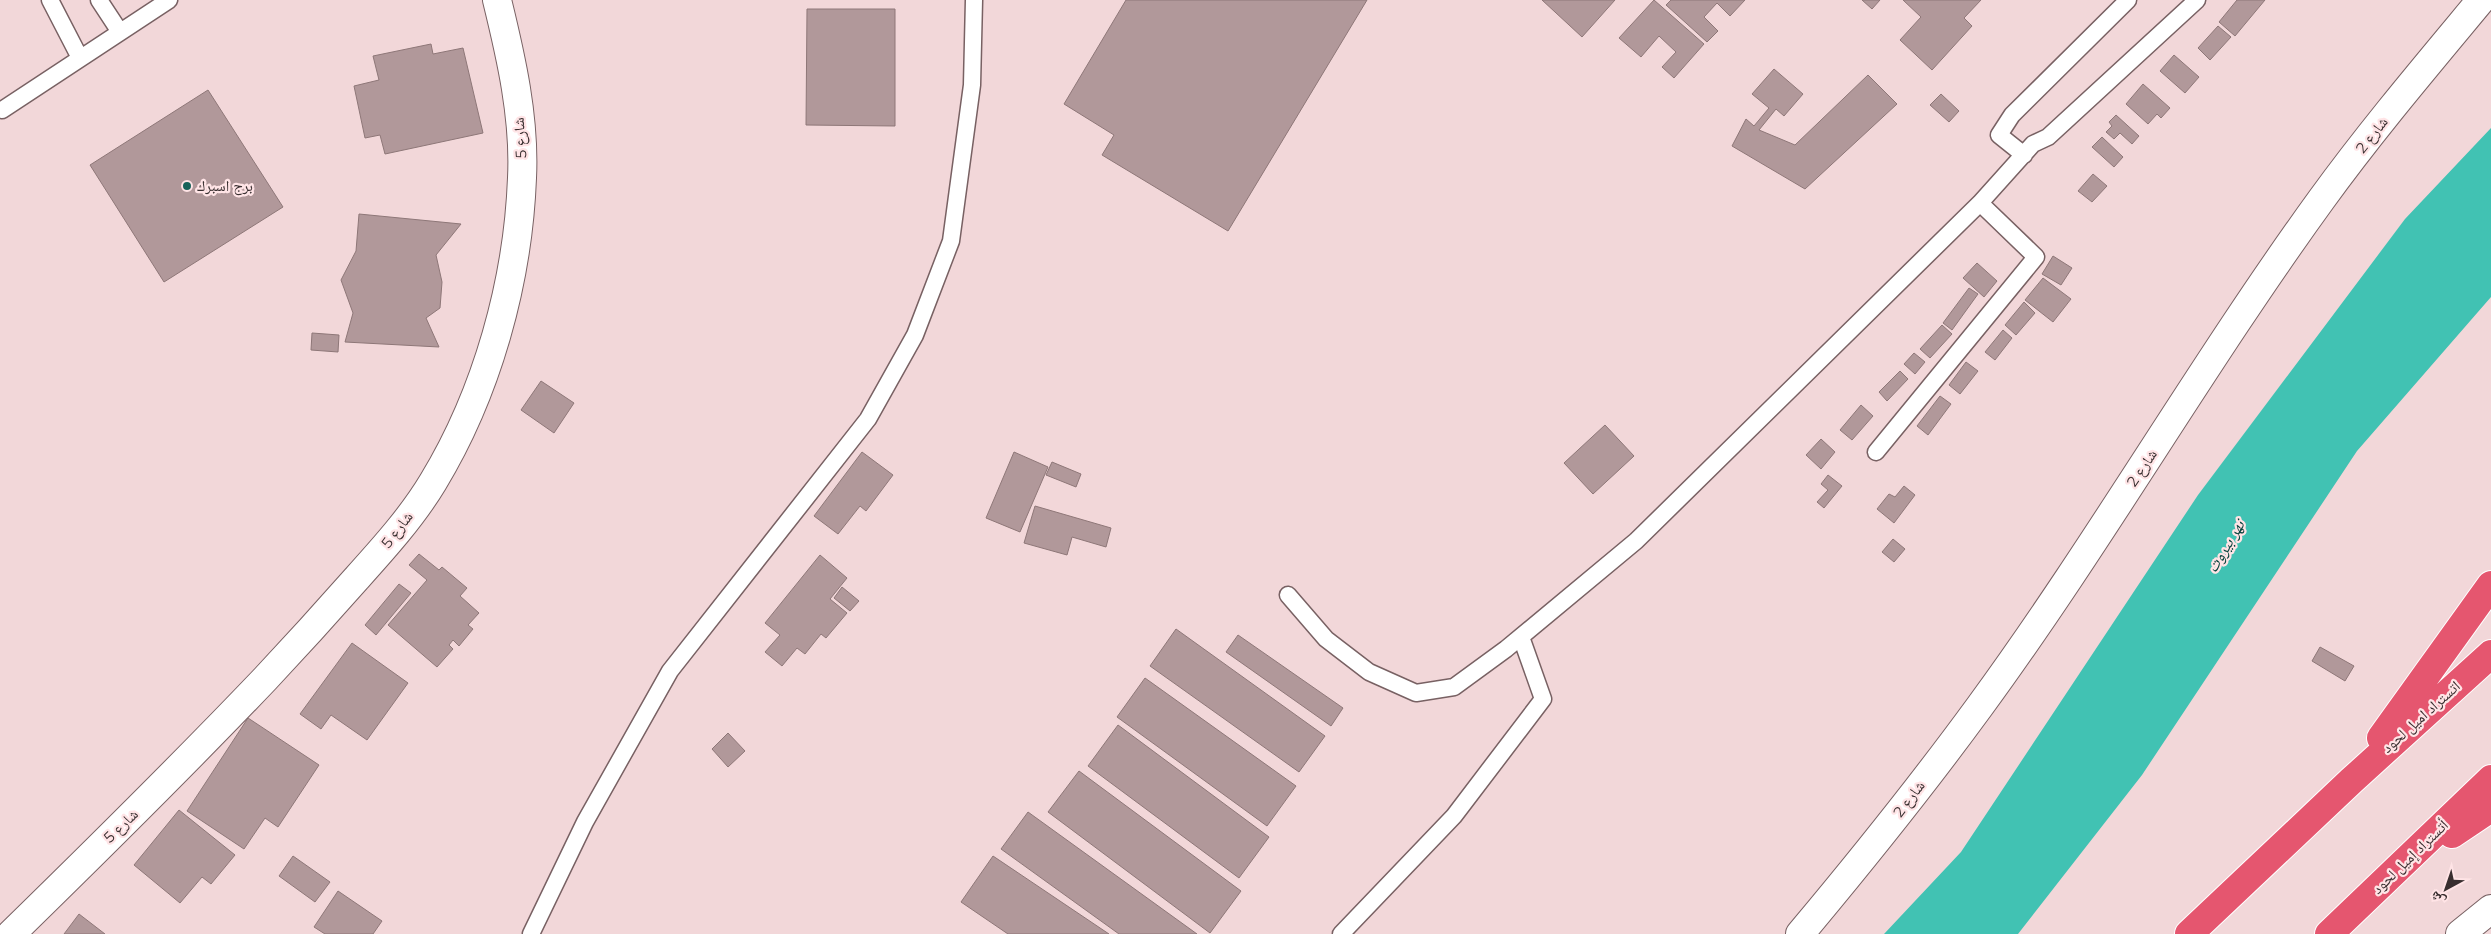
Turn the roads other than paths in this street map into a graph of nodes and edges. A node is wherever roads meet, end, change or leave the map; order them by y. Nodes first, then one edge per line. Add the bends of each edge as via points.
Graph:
1 (50, 0) edge
2 (98, 0) edge
3 (169, 0) edge
4 (497, 0) edge
5 (974, 0) edge
6 (2128, 0) edge
7 (2197, 0) edge
8 (2481, 0) edge
9 (120, 32) junction
10 (80, 58) junction
11 (2, 110) dead end
12 (2024, 155) junction
13 (1980, 203) junction
14 (1876, 452) dead end
15 (2491, 585) edge
16 (1288, 595) dead end
17 (1521, 637) junction
18 (2491, 654) edge
19 (2491, 779) edge
20 (2351, 780) junction
21 (2491, 808) edge
22 (2398, 869) junction
23 (2491, 909) edge
24 (11, 934) edge
25 (532, 934) edge
26 (1341, 934) edge
27 (1800, 934) edge
28 (2189, 934) edge
29 (2329, 934) edge
30 (2460, 934) edge

1 - 10 lane
2 - 9 lane
3 - 9 lane
4 - 24 street, شارع 5 via 519,112 523,176 516,247 500,320 471,409 432,483 386,545 180,769
5 - 25 lane via 972,85 951,241 915,335 868,420 670,671 585,822
6 - 12 lane via 2012,115 1999,135
7 - 12 lane via 2048,137 2033,144
8 - 27 street, شارع 2 via 2323,197 1981,705 1878,840
9 - 10 lane
10 - 11 lane
12 - 13 lane
13 - 14 lane via 2036,257
13 - 17 lane via 1636,541
15 - 20 highway
16 - 17 lane via 1326,639 1370,672 1416,693 1454,687
17 - 26 lane via 1543,699 1454,816
18 - 20 highway, اتستراد اميل لحود
19 - 22 highway, أتستراد إميل لحود
20 - 28 highway
21 - 22 highway
22 - 29 highway, أتستراد إميل لحود
23 - 30 street

